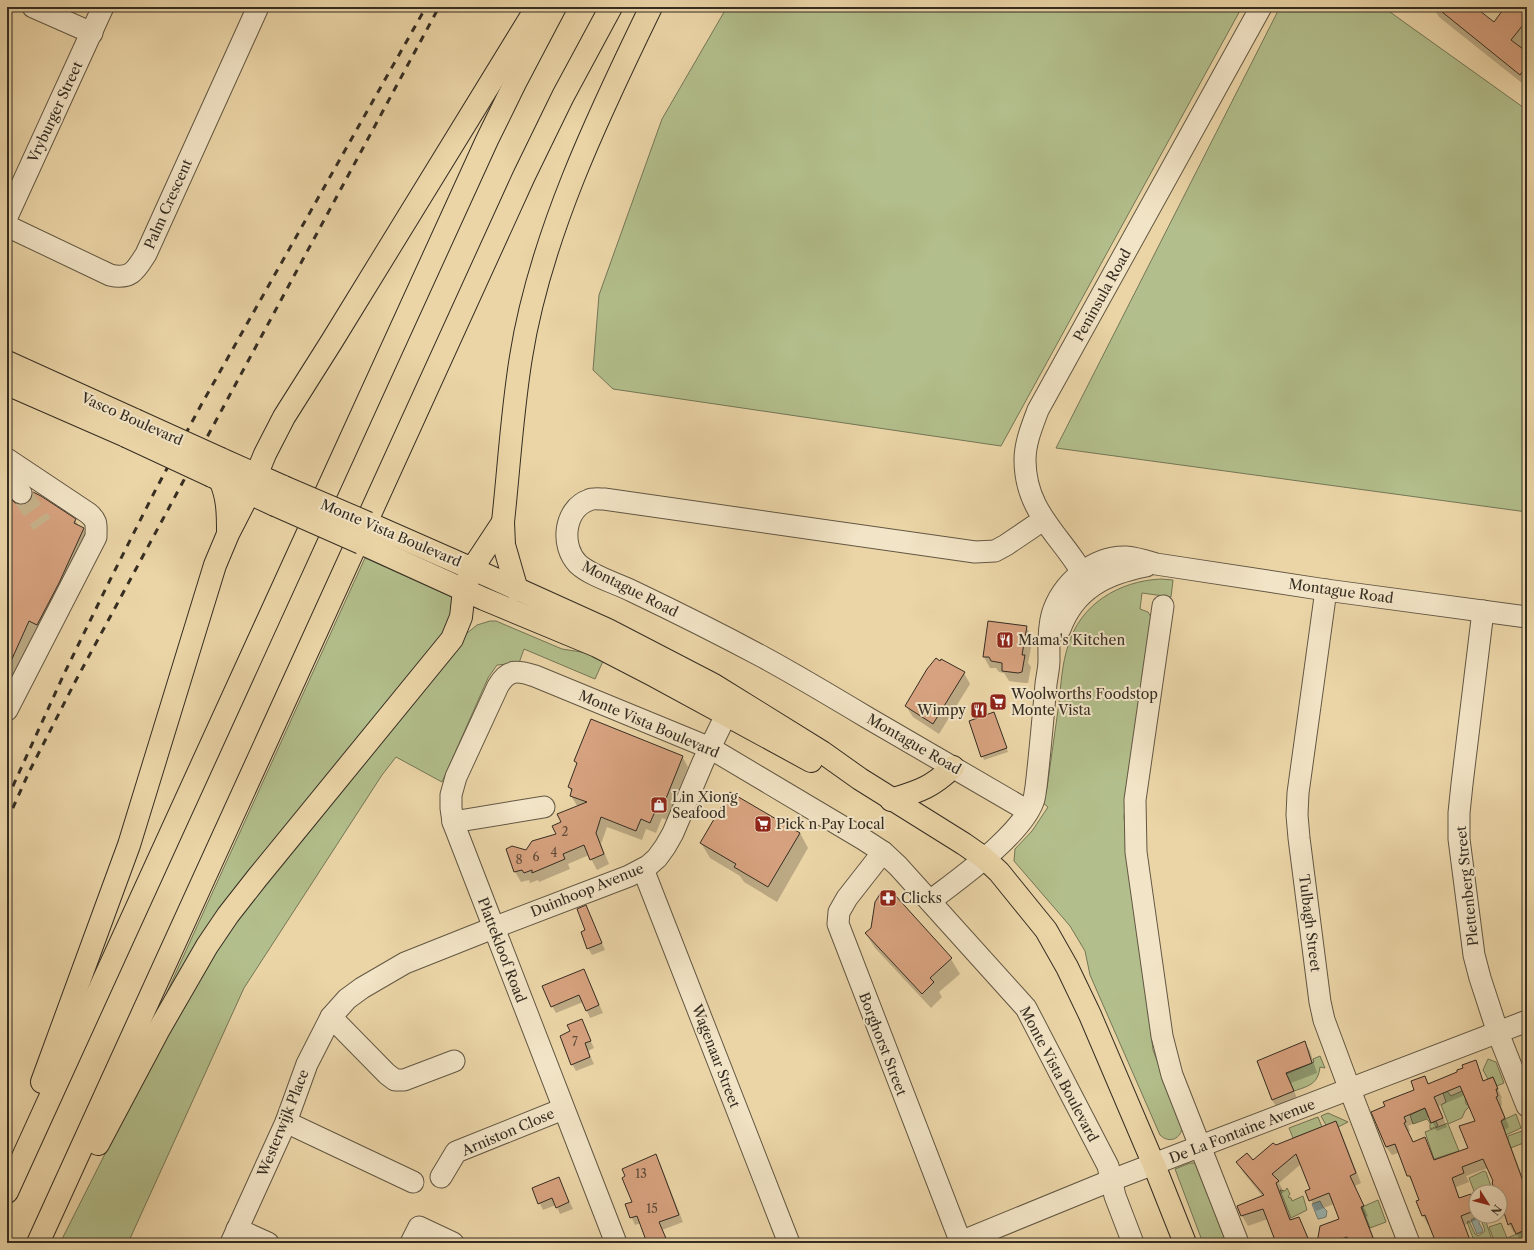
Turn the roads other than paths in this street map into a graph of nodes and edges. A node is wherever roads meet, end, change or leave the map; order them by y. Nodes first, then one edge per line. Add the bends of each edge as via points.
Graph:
1 (33, 7) edge
2 (103, 7) edge
3 (258, 7) edge
4 (537, 7) edge
5 (555, 7) edge
6 (611, 7) edge
7 (651, 7) edge
8 (1261, 7) edge
9 (92, 33) junction
10 (7, 217) edge
11 (7, 226) edge
12 (7, 362) edge
13 (7, 384) edge
14 (130, 428) junction
15 (7, 459) edge
16 (218, 472) junction
17 (7, 474) edge
18 (253, 484) junction
19 (21, 493) tunnel mouth
20 (1043, 520) junction
21 (503, 522) junction
22 (228, 534) junction
23 (397, 547) junction
24 (472, 569) junction
25 (1085, 580) junction
26 (464, 590) junction
27 (518, 590) junction
28 (1326, 590) junction
29 (1163, 606) dead end
30 (1483, 611) junction
31 (1527, 617) edge
32 (522, 672) joint
33 (714, 686) junction
34 (7, 710) edge
35 (726, 715) junction
36 (710, 748) junction
37 (953, 768) junction
38 (860, 779) junction
39 (891, 800) junction
40 (544, 807) dead end
41 (1028, 811) junction
42 (453, 822) junction
43 (883, 852) junction
44 (984, 858) junction
45 (643, 870) junction
46 (930, 901) junction
47 (493, 928) junction
48 (331, 1017) junction
49 (1527, 1021) edge
50 (1498, 1033) junction
51 (454, 1061) dead end
52 (1350, 1090) junction
53 (1527, 1106) edge
54 (563, 1109) junction
55 (286, 1122) junction
56 (1200, 1147) junction
57 (1154, 1165) junction
58 (441, 1177) dead end
59 (1112, 1180) junction
60 (413, 1182) dead end
61 (7, 1191) edge
62 (234, 1236) edge
63 (38, 1243) edge
64 (50, 1243) edge
65 (268, 1243) edge
66 (411, 1243) edge
67 (454, 1243) edge
68 (616, 1243) edge
69 (788, 1243) edge
70 (960, 1243) edge
71 (1133, 1243) edge
72 (1185, 1243) edge
73 (1238, 1243) edge
74 (1409, 1243) edge

1 - 9 street
2 - 9 street, Vryburger Street
3 - 11 street, Palm Crescent via 146,254 130,274 120,277 110,275
4 - 18 main road via 284,417
5 - 61 main road via 489,134
6 - 63 main road via 524,176
7 - 21 main road via 568,190 542,266 521,357
8 - 20 street, Peninsula Road via 1038,410 1028,438 1025,461 1028,486
9 - 10 street, Vryburger Street
12 - 14 main road, Vasco Boulevard
13 - 14 main road, Vasco Boulevard
14 - 16 main road, Vasco Boulevard, bridge
15 - 34 street via 94,518 96,524 96,537
16 - 18 main road, Vasco Boulevard
16 - 22 main road via 227,501
17 - 19 street
18 - 22 main road
18 - 23 main road, Monte Vista Boulevard, bridge
20 - 25 street, Peninsula Road
20 - 37 street, Montague Road via 995,551 984,552 604,499 590,499 575,510 570,519 566,531 570,552 578,563 589,571 763,657
21 - 24 main road
21 - 27 main road via 504,545
22 - 61 main road via 215,565 129,845 41,1087
23 - 24 main road, Monte Vista Boulevard
23 - 26 main road, Monte Vista Boulevard
24 - 26 main road
24 - 27 main road, Monte Vista Boulevard
25 - 28 street, Montague Road via 1100,562 1125,557
25 - 41 street, Montague Road via 1067,613 1049,660 1036,787
26 - 35 main road, Monte Vista Boulevard via 597,646
26 - 64 main road via 461,617 452,639 257,878 207,946 101,1138
27 - 33 main road, Monte Vista Boulevard via 608,630
28 - 30 street, Montague Road
28 - 52 street, Tulbagh Street via 1298,793 1298,822 1320,1002 1324,1020
29 - 56 street via 1135,800 1136,852 1162,1036 1172,1074
30 - 31 street, Montague Road
30 - 50 street, Plettenberg Street via 1462,784 1459,839 1474,955
32 - 36 street, Monte Vista Boulevard
32 - 42 street, Plattekloof Road via 514,671 502,680 456,777 451,795
33 - 35 street via 724,701
33 - 38 main road, Monte Vista Boulevard via 822,752
35 - 36 street, Duinhoop Avenue
35 - 38 main road, Monte Vista Boulevard via 816,763
36 - 43 street, Monte Vista Boulevard
36 - 45 street, Duinhoop Avenue via 668,841 657,858
37 - 39 main road via 932,785
37 - 41 street, Montague Road
38 - 39 main road, Monte Vista Boulevard
39 - 44 main road, Monte Vista Boulevard
40 - 42 street
41 - 44 street, Montague Road via 1022,821
42 - 47 street, Plattekloof Road
43 - 46 street, Monte Vista Boulevard
43 - 70 street, Borghorst Street via 847,898 839,912 838,924
44 - 46 street, Montague Road
44 - 57 main road, Monte Vista Boulevard via 999,872 1046,930 1068,967
45 - 47 street, Duinhoop Avenue
45 - 69 street, Wagenaar Street
46 - 59 street, Monte Vista Boulevard via 1026,1008 1108,1166
47 - 48 street, Duinhoop Avenue via 405,963 362,988 347,999
47 - 54 street, Plattekloof Road
48 - 51 street via 394,1080 404,1080
48 - 55 street, Westerwijk Place via 307,1064
49 - 50 street, De La Fontaine Avenue
50 - 52 street, De La Fontaine Avenue
50 - 53 street, Plettenberg Street
52 - 56 street, De La Fontaine Avenue
52 - 74 street, Tulbagh Street
54 - 58 street, Arniston Close via 456,1152
54 - 68 street, Plattekloof Road
55 - 60 street
55 - 62 street, Westerwijk Place
56 - 57 street, De La Fontaine Avenue
56 - 73 street
57 - 59 street, De La Fontaine Avenue
57 - 72 main road, Monte Vista Boulevard
59 - 70 street, De La Fontaine Avenue
59 - 71 street, Monte Vista Boulevard via 1115,1196
62 - 65 street, Westerwijk Place
66 - 67 street via 419,1227

